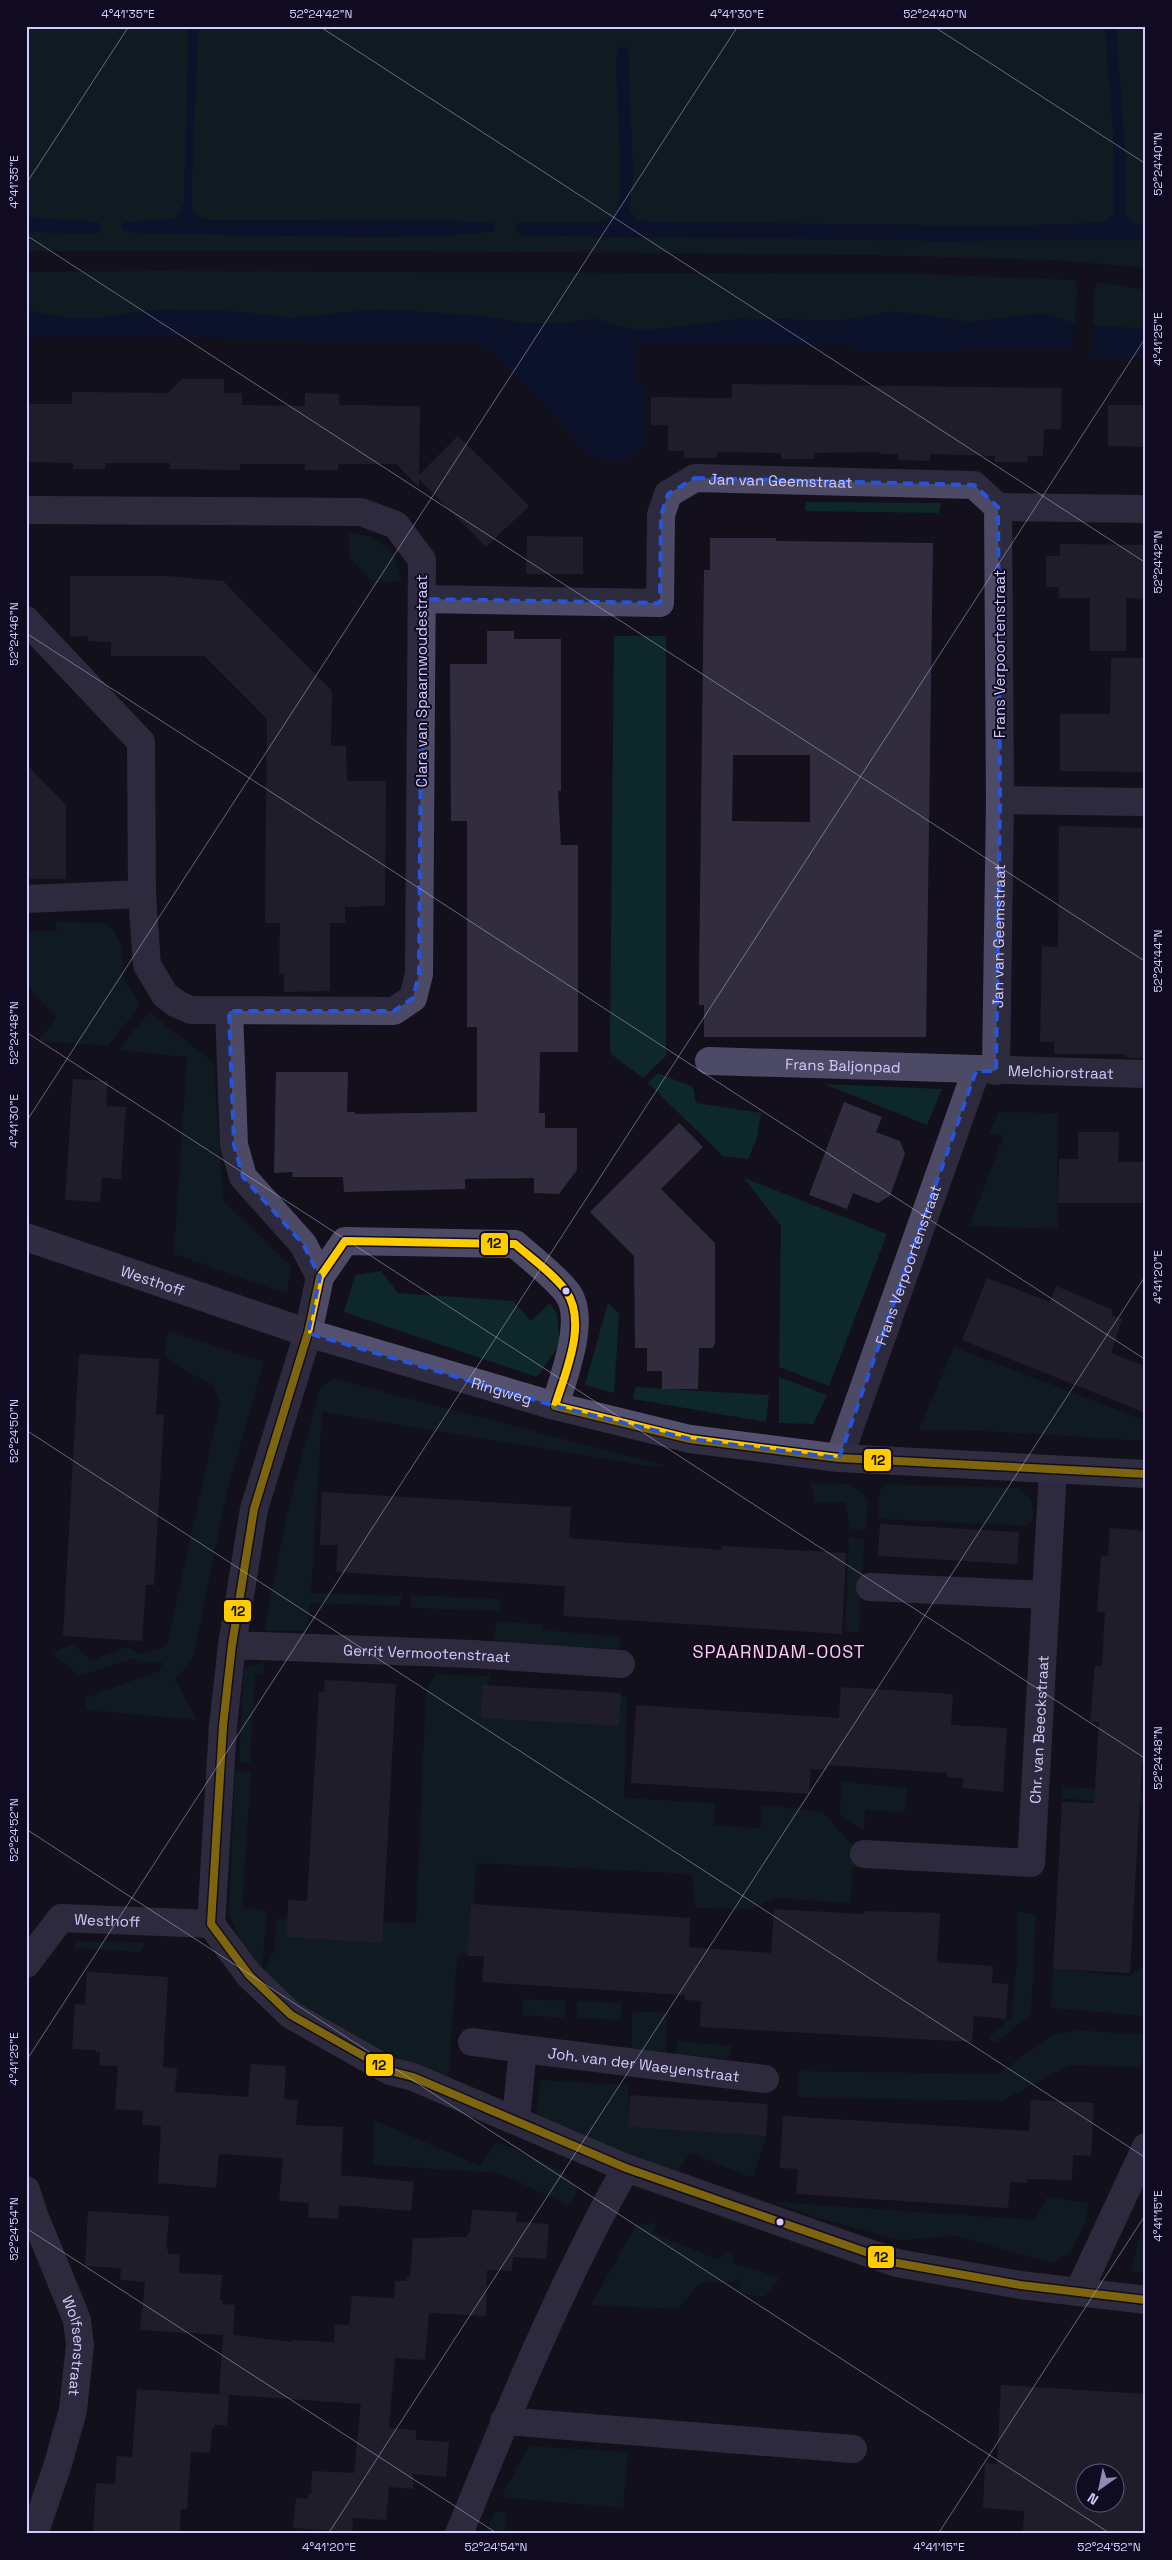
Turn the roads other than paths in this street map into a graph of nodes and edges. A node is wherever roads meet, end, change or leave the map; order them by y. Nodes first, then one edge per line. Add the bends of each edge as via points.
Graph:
1 (998, 507) junction
2 (1146, 509) edge
3 (26, 510) edge
4 (422, 599) junction
5 (26, 620) edge
6 (1000, 800) junction
7 (1146, 802) edge
8 (142, 894) junction
9 (26, 899) edge
10 (229, 1011) junction
11 (708, 1061) dead end
12 (986, 1071) junction
13 (1146, 1074) edge
14 (26, 1237) edge
15 (320, 1277) junction
16 (308, 1333) junction
17 (555, 1406) junction
18 (839, 1458) junction
19 (1053, 1470) junction
20 (1146, 1474) edge
21 (870, 1587) dead end
22 (1046, 1595) junction
23 (232, 1645) junction
24 (620, 1664) dead end
25 (864, 1854) dead end
26 (211, 1924) junction
27 (26, 1964) edge
28 (472, 2042) dead end
29 (523, 2049) junction
30 (765, 2079) dead end
31 (516, 2119) junction
32 (1146, 2147) edge
33 (626, 2168) junction
34 (26, 2190) edge
35 (1079, 2290) junction
36 (1146, 2300) edge
37 (504, 2421) junction
38 (853, 2449) dead end
39 (34, 2534) edge
40 (459, 2534) edge

1 - 2 street
1 - 4 street, Jan van Geemstraat via 974,485 696,478 668,494 661,515 660,603
1 - 6 street, Frans Verpoortenstraat
3 - 4 street, Clara van Spaarnwoudestraat via 361,512 396,526 422,560
4 - 10 street, Clara van Spaarnwoudestraat via 419,974 413,998 394,1011
5 - 8 street, Clara van Spaarnwoudestraat via 141,742
6 - 7 street
6 - 12 street, Jan van Geemstraat
8 - 9 street
8 - 10 street, Clara van Spaarnwoudestraat via 147,965 165,995 191,1010
10 - 15 street via 234,1145 243,1177 304,1244
11 - 12 street, Frans Baljonpad
12 - 13 street, Melchiorstraat
12 - 18 street, Frans Verpoortenstraat
14 - 16 street, Westhoff
15 - 16 street
15 - 17 street via 345,1241 515,1244 568,1292 576,1316
16 - 17 street, Ringweg
16 - 23 street via 254,1509
17 - 18 street, Ringweg via 690,1439
18 - 19 street, Ringweg
19 - 20 street, Ringweg
19 - 22 street, Chr. van Beeckstraat
21 - 22 street
22 - 25 street, Chr. van Beeckstraat via 1031,1862
23 - 24 street, Gerrit Vermootenstraat via 473,1654
23 - 26 street via 223,1726
26 - 27 street, Westhoff via 61,1918
26 - 31 street via 249,1975 291,2015 390,2071 413,2077
28 - 29 street, Joh. van der Waeyenstraat
29 - 30 street, Joh. van der Waeyenstraat
29 - 31 street
31 - 33 street
32 - 35 street
33 - 35 street via 897,2263 1020,2285
33 - 37 street
34 - 39 street, Wolfsenstraat via 77,2320 80,2345 73,2410
35 - 36 street
37 - 38 street
37 - 40 street

